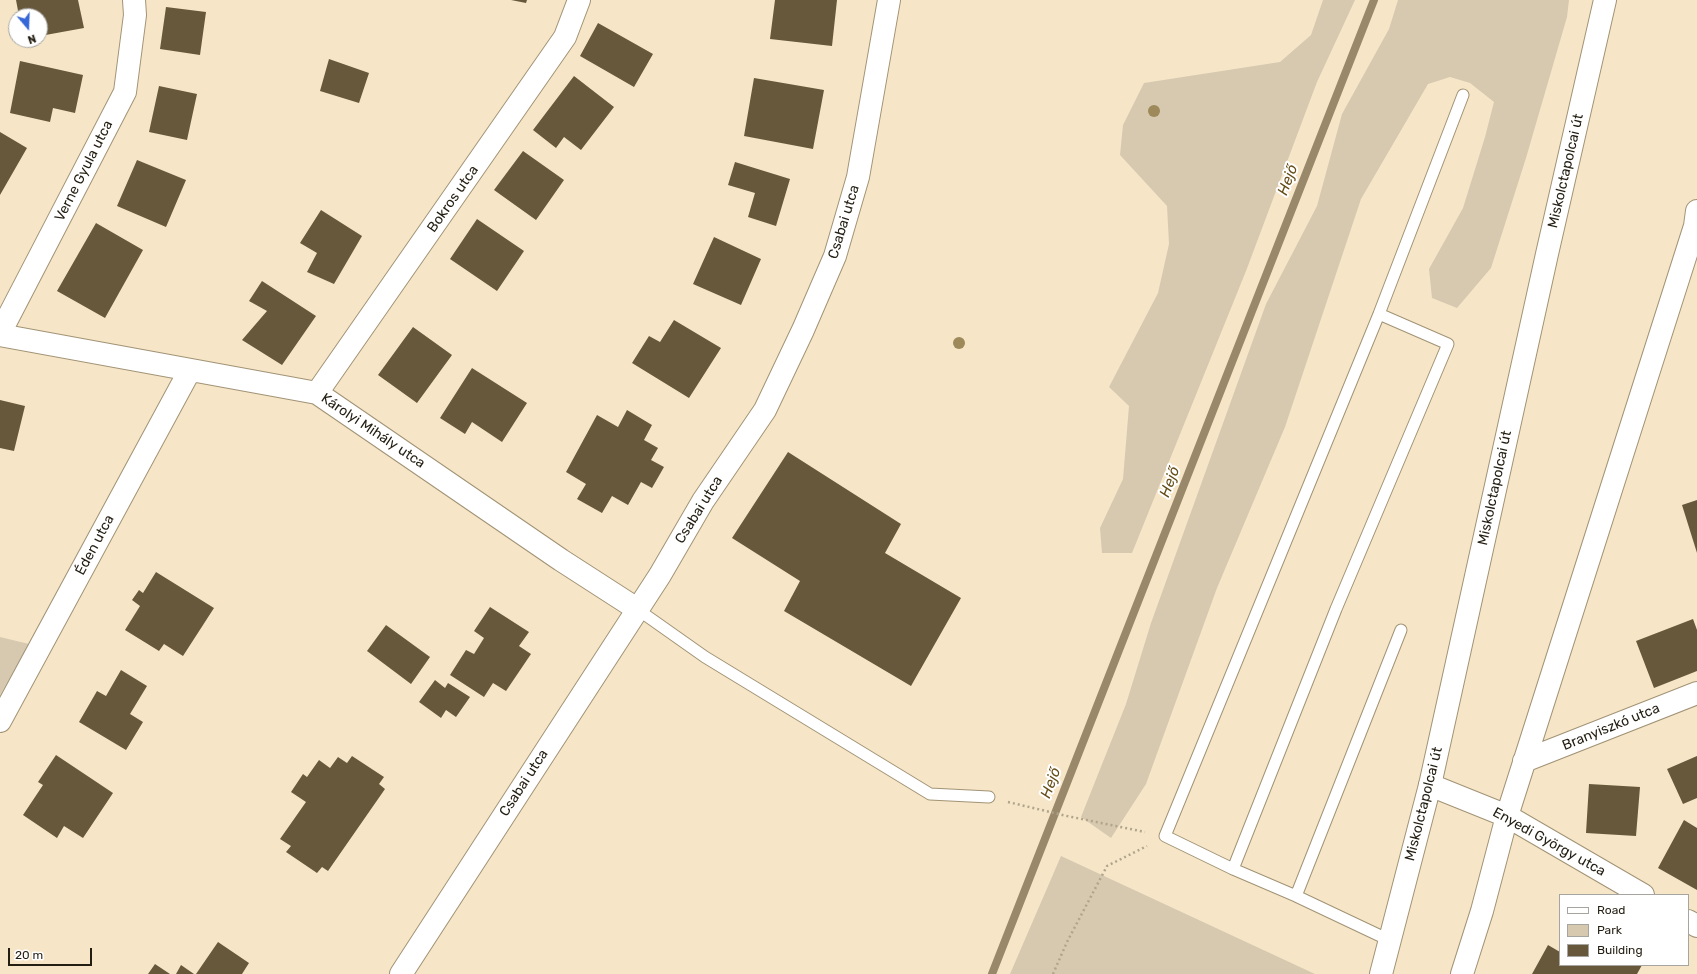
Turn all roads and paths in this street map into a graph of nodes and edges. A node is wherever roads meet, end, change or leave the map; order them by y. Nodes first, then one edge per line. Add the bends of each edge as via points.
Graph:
1 (134, 0) edge
2 (579, 0) edge
3 (889, 0) edge
4 (1605, 0) edge
5 (1463, 95) dead end
6 (1696, 221) edge
7 (1379, 314) junction
8 (0, 334) edge
9 (190, 370) junction
10 (317, 393) junction
11 (638, 609) junction
12 (1401, 630) dead end
13 (1697, 693) edge
14 (0, 720) edge
15 (1524, 761) junction
16 (1430, 785) junction
17 (989, 797) joint
18 (1507, 816) junction
19 (1165, 836) junction
20 (1233, 868) junction
21 (1641, 894) edge
22 (1296, 896) junction
23 (1389, 940) junction
24 (401, 974) edge
25 (1053, 974) edge
26 (1380, 974) edge
27 (1462, 974) edge

1 - 8 street, Verne Gyula utca via 135,15 125,92
2 - 10 street, Bokros utca via 565,37
3 - 11 street, Csabai utca via 858,177 835,256 804,330 765,410 703,501
4 - 16 street, Miskolctapolcai út
5 - 7 lane
6 - 15 street
7 - 19 lane
7 - 20 lane via 1448,344 1336,609
8 - 9 street, Károlyi Mihály utca
9 - 10 street, Károlyi Mihály utca
9 - 14 street, Éden utca
10 - 11 street, Károlyi Mihály utca via 561,560
11 - 17 lane via 705,657 930,794
11 - 24 street, Csabai utca
12 - 22 lane
13 - 15 street, Branyiszkó utca
15 - 18 street
16 - 18 street, Enyedi György utca
16 - 23 street, Miskolctapolcai út
17 - 19 path
18 - 21 street, Enyedi György utca
18 - 27 street
19 - 20 lane
19 - 25 path via 1107,866 1066,942
20 - 22 lane
22 - 23 lane
23 - 26 street, Miskolctapolcai út

